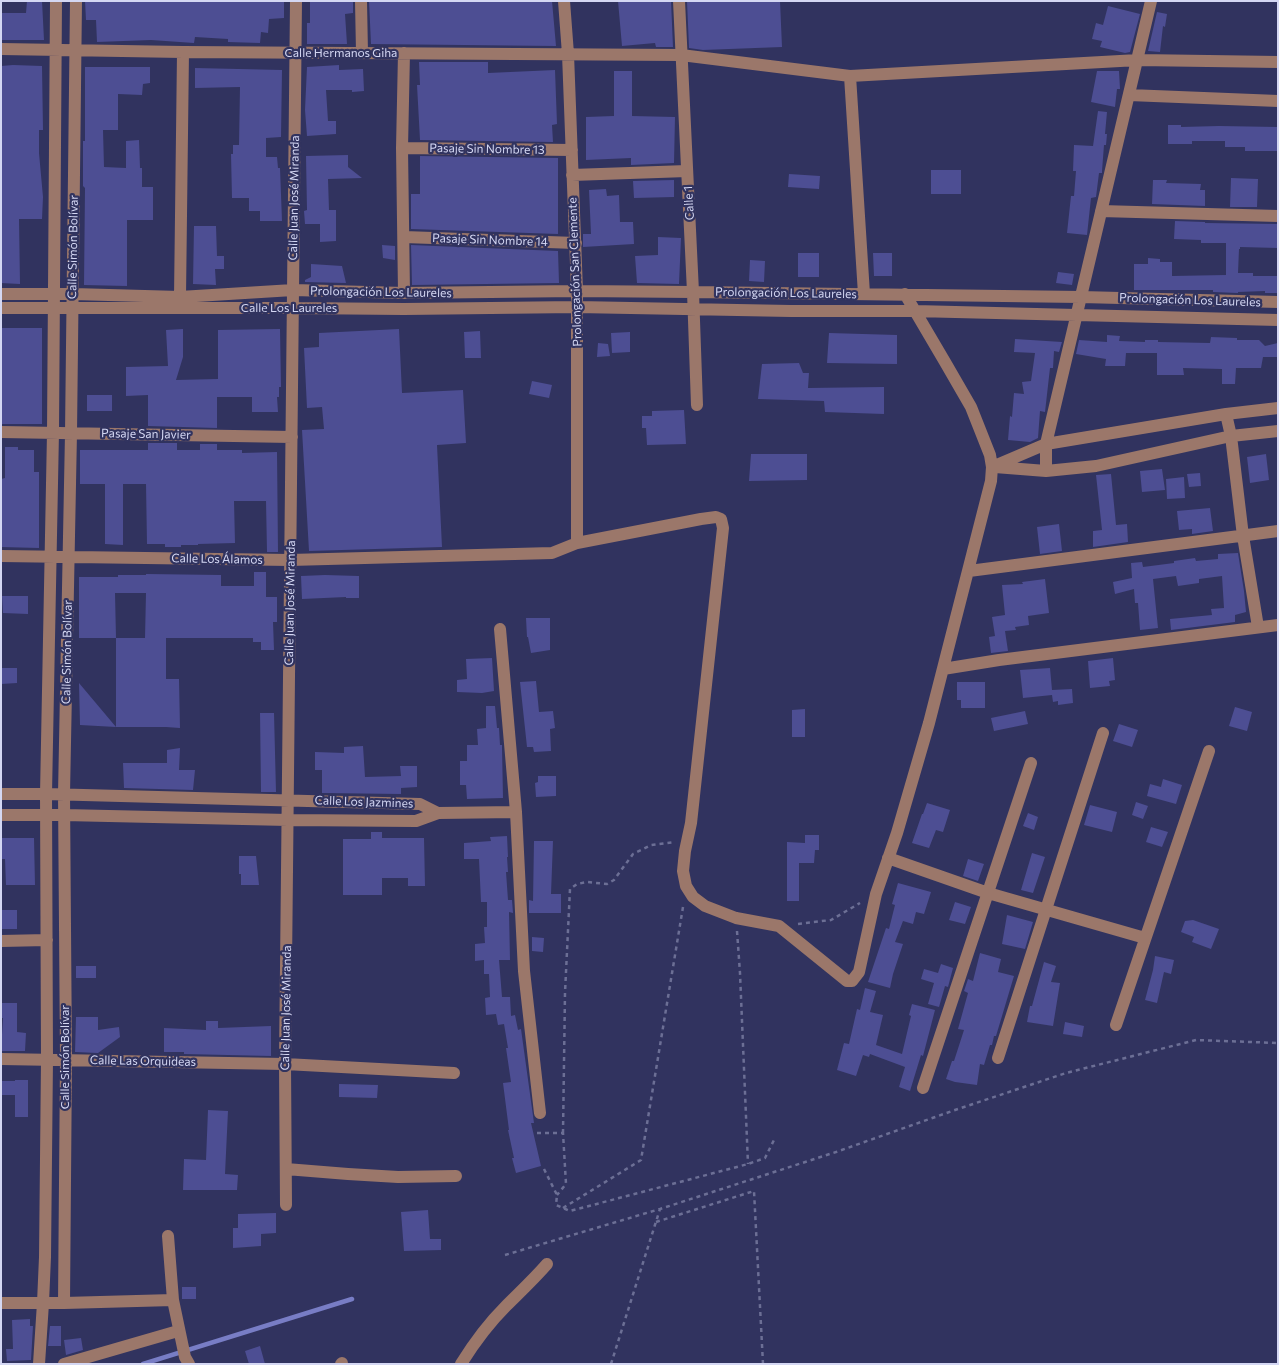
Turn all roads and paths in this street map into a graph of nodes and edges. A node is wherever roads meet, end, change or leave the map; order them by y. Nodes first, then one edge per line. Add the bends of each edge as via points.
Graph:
1 (56, 1) edge
2 (76, 1) edge
3 (296, 1) edge
4 (361, 1) edge
5 (564, 1) edge
6 (680, 1) edge
7 (1151, 1) edge
8 (1, 48) edge
9 (55, 49) junction
10 (75, 50) junction
11 (183, 52) junction
12 (296, 53) junction
13 (362, 53) junction
14 (404, 53) junction
15 (568, 54) junction
16 (681, 55) junction
17 (1138, 60) junction
18 (1278, 62) edge
19 (850, 76) junction
20 (1129, 95) junction
21 (1278, 101) edge
22 (402, 148) junction
23 (572, 150) junction
24 (687, 171) junction
25 (572, 175) junction
26 (1101, 211) junction
27 (1278, 216) edge
28 (404, 237) junction
29 (576, 243) junction
30 (293, 290) junction
31 (577, 291) junction
32 (693, 292) junction
33 (404, 293) junction
34 (1, 294) edge
35 (54, 294) junction
36 (73, 294) junction
37 (864, 294) junction
38 (905, 294) junction
39 (180, 297) junction
40 (1081, 297) junction
41 (1278, 302) edge
42 (578, 307) junction
43 (1, 308) edge
44 (54, 308) junction
45 (73, 308) junction
46 (292, 308) junction
47 (694, 308) junction
48 (915, 311) junction
49 (1077, 315) junction
50 (1278, 320) edge
51 (697, 405) dead end
52 (1278, 408) edge
53 (1226, 414) junction
54 (1278, 431) edge
55 (1, 432) edge
56 (54, 432) junction
57 (71, 433) junction
58 (1231, 436) junction
59 (292, 437) junction
60 (1046, 444) junction
61 (992, 467) junction
62 (1046, 471) junction
63 (1278, 531) edge
64 (1242, 536) junction
65 (577, 543) junction
66 (1, 556) edge
67 (51, 557) junction
68 (68, 557) junction
69 (290, 560) junction
70 (969, 571) junction
71 (1278, 625) edge
72 (1258, 627) junction
73 (500, 629) dead end
74 (943, 669) junction
75 (1103, 733) dead end
76 (1209, 751) dead end
77 (1031, 763) dead end
78 (1, 794) edge
79 (46, 794) junction
80 (64, 794) junction
81 (288, 800) junction
82 (516, 812) junction
83 (438, 813) junction
84 (1, 815) edge
85 (46, 815) junction
86 (64, 815) junction
87 (288, 820) junction
88 (687, 840) junction
89 (888, 858) junction
90 (686, 886) junction
91 (988, 893) junction
92 (876, 894) junction
93 (1046, 909) junction
94 (736, 918) junction
95 (779, 926) junction
96 (1145, 938) junction
97 (47, 940) junction
98 (1, 941) edge
99 (1116, 1025) dead end
100 (1278, 1043) edge
101 (998, 1058) dead end
102 (1, 1059) edge
103 (47, 1059) junction
104 (66, 1059) junction
105 (285, 1064) junction
106 (454, 1073) dead end
107 (923, 1088) dead end
108 (540, 1113) dead end
109 (537, 1132) dead end
110 (562, 1133) junction
111 (774, 1140) dead end
112 (748, 1164) junction
113 (286, 1169) junction
114 (544, 1169) dead end
115 (456, 1176) dead end
116 (558, 1195) junction
117 (286, 1205) dead end
118 (563, 1208) junction
119 (660, 1209) junction
120 (656, 1222) junction
121 (168, 1236) dead end
122 (504, 1254) dead end
123 (547, 1264) dead end
124 (173, 1300) junction
125 (1, 1303) edge
126 (43, 1303) junction
127 (64, 1303) junction
128 (178, 1332) junction
129 (39, 1364) edge
130 (64, 1364) edge
131 (189, 1364) edge
132 (461, 1364) edge
133 (612, 1364) edge
134 (763, 1364) edge

1 - 9 street, Calle Simón Bolívar
2 - 10 street, Calle Simón Bolívar
3 - 12 street, Calle Juan José Miranda
4 - 13 street
5 - 15 street, Prolongación San Clemente
6 - 16 street, Calle 1
7 - 17 street
8 - 9 street, Calle Hermanos Giha
9 - 10 street, Calle Hermanos Giha
9 - 35 street, Calle Simón Bolívar
10 - 11 street, Calle Hermanos Giha
10 - 36 street, Calle Simón Bolívar
11 - 12 street, Calle Hermanos Giha
11 - 39 street
12 - 13 street, Calle Hermanos Giha
12 - 30 street, Calle Juan José Miranda
13 - 14 street, Calle Hermanos Giha
14 - 15 street, Calle Hermanos Giha
14 - 22 street
15 - 16 street, Calle Hermanos Giha
15 - 23 street, Prolongación San Clemente
16 - 19 street, Calle Hermanos Giha
16 - 24 street, Calle 1
17 - 18 street, Calle Hermanos Giha
17 - 19 street, Calle Hermanos Giha
17 - 20 street
19 - 37 street
20 - 21 street
20 - 26 street
22 - 23 street, Pasaje Sin Nombre 13
22 - 28 street
23 - 25 street, Prolongación San Clemente
24 - 25 street
24 - 32 street, Calle 1
25 - 29 street, Prolongación San Clemente
26 - 27 street
26 - 40 street
28 - 29 street, Pasaje Sin Nombre 14
28 - 33 street
29 - 31 street, Prolongación San Clemente
30 - 33 street, Prolongación Los Laureles
30 - 39 street, Calle Los Laureles
30 - 46 street, Calle Juan José Miranda
31 - 32 street, Prolongación Los Laureles
31 - 33 street, Prolongación Los Laureles
31 - 42 street, Prolongación San Clemente
32 - 37 street, Prolongación Los Laureles
32 - 47 street, Calle 1
34 - 35 street, Calle Los Laureles
35 - 36 street, Calle Los Laureles
35 - 44 street, Calle Simón Bolívar
36 - 39 street, Calle Los Laureles
36 - 45 street, Calle Simón Bolívar
37 - 38 street, Prolongación Los Laureles
38 - 40 street, Prolongación Los Laureles
38 - 48 street
40 - 41 street, Prolongación Los Laureles
40 - 49 street
42 - 46 street, Calle Los Laureles
42 - 47 street, Prolongación Los Laureles
42 - 65 street, Prolongación San Clemente
43 - 44 street, Calle Los Laureles
44 - 45 street, Calle Los Laureles
44 - 56 street, Calle Simón Bolívar
45 - 46 street, Calle Los Laureles
45 - 57 street, Calle Simón Bolívar
46 - 59 street, Calle Juan José Miranda
47 - 48 street, Prolongación Los Laureles
47 - 51 street, Calle 1
48 - 49 street, Prolongación Los Laureles
48 - 61 street via 971,407
49 - 50 street, Prolongación Los Laureles
49 - 60 street
52 - 53 street
53 - 58 street
53 - 60 street
54 - 58 street
55 - 56 street, Pasaje San Javier
56 - 57 street, Pasaje San Javier
56 - 67 street, Calle Simón Bolívar
57 - 59 street, Pasaje San Javier
57 - 68 street, Calle Simón Bolívar
58 - 62 street via 1096,466
58 - 64 street
59 - 69 street, Calle Juan José Miranda
60 - 61 street
60 - 62 street
61 - 62 street
61 - 70 street
63 - 64 street
64 - 70 street
64 - 72 street
65 - 69 street, Calle Los Álamos via 552,553
65 - 88 street via 700,519 716,517 722,522
66 - 67 street, Calle Los Álamos
67 - 68 street, Calle Los Álamos
67 - 79 street, Calle Simón Bolívar
68 - 69 street, Calle Los Álamos
68 - 80 street, Calle Simón Bolívar
69 - 81 street, Calle Juan José Miranda
70 - 74 street
71 - 72 street
72 - 74 street
73 - 82 street
74 - 89 street
75 - 93 street
76 - 96 street
77 - 91 street
78 - 79 street, Calle Los Jazmines
79 - 80 street, Calle Los Jazmines
79 - 85 street, Calle Simón Bolívar
80 - 81 street, Calle Los Jazmines
80 - 86 street, Calle Simón Bolívar
81 - 83 street, Calle Los Jazmines via 420,804
81 - 87 street, Calle Juan José Miranda
82 - 83 street
82 - 108 street via 524,971
83 - 87 street, Calle Los Jazmines via 416,821
84 - 85 street, Calle Los Jazmines
85 - 86 street, Calle Los Jazmines
85 - 97 street, Calle Simón Bolívar
86 - 87 street, Calle Los Jazmines
86 - 104 street, Calle Simón Bolívar
87 - 105 street, Calle Juan José Miranda
88 - 90 street via 683,871
88 - 110 path via 651,845 633,854 614,880 606,884 587,882 570,889
89 - 91 street
89 - 92 street
90 - 94 street via 692,897 704,906
90 - 118 path via 641,1160
91 - 93 street
91 - 107 street
92 - 95 path via 831,920
92 - 95 street via 859,972 852,981 847,981
93 - 96 street
93 - 101 street
94 - 95 street
94 - 112 path
96 - 99 street
97 - 98 street
97 - 103 street, Calle Simón Bolívar
100 - 119 path via 1196,1040 1066,1073
102 - 103 street, Calle Las Orquideas
103 - 104 street, Calle Las Orquideas
103 - 126 street, Calle Simón Bolívar
104 - 105 street, Calle Las Orquideas
104 - 127 street, Calle Simón Bolívar
105 - 106 street, Calle Las Orquideas
105 - 113 street, Calle Juan José Miranda
109 - 110 path
110 - 116 path via 566,1184
111 - 112 path via 765,1158
112 - 118 path via 570,1211
113 - 115 street via 378,1176
113 - 117 street, Calle Juan José Miranda
114 - 116 path
116 - 118 path via 556,1205
119 - 120 path
119 - 122 path
120 - 133 path
120 - 134 path via 754,1191
121 - 124 street
123 - 132 street via 499,1314
124 - 127 street
124 - 128 street
125 - 126 street
126 - 127 street
126 - 129 street, Calle Simón Bolívar
128 - 130 street
128 - 131 street

